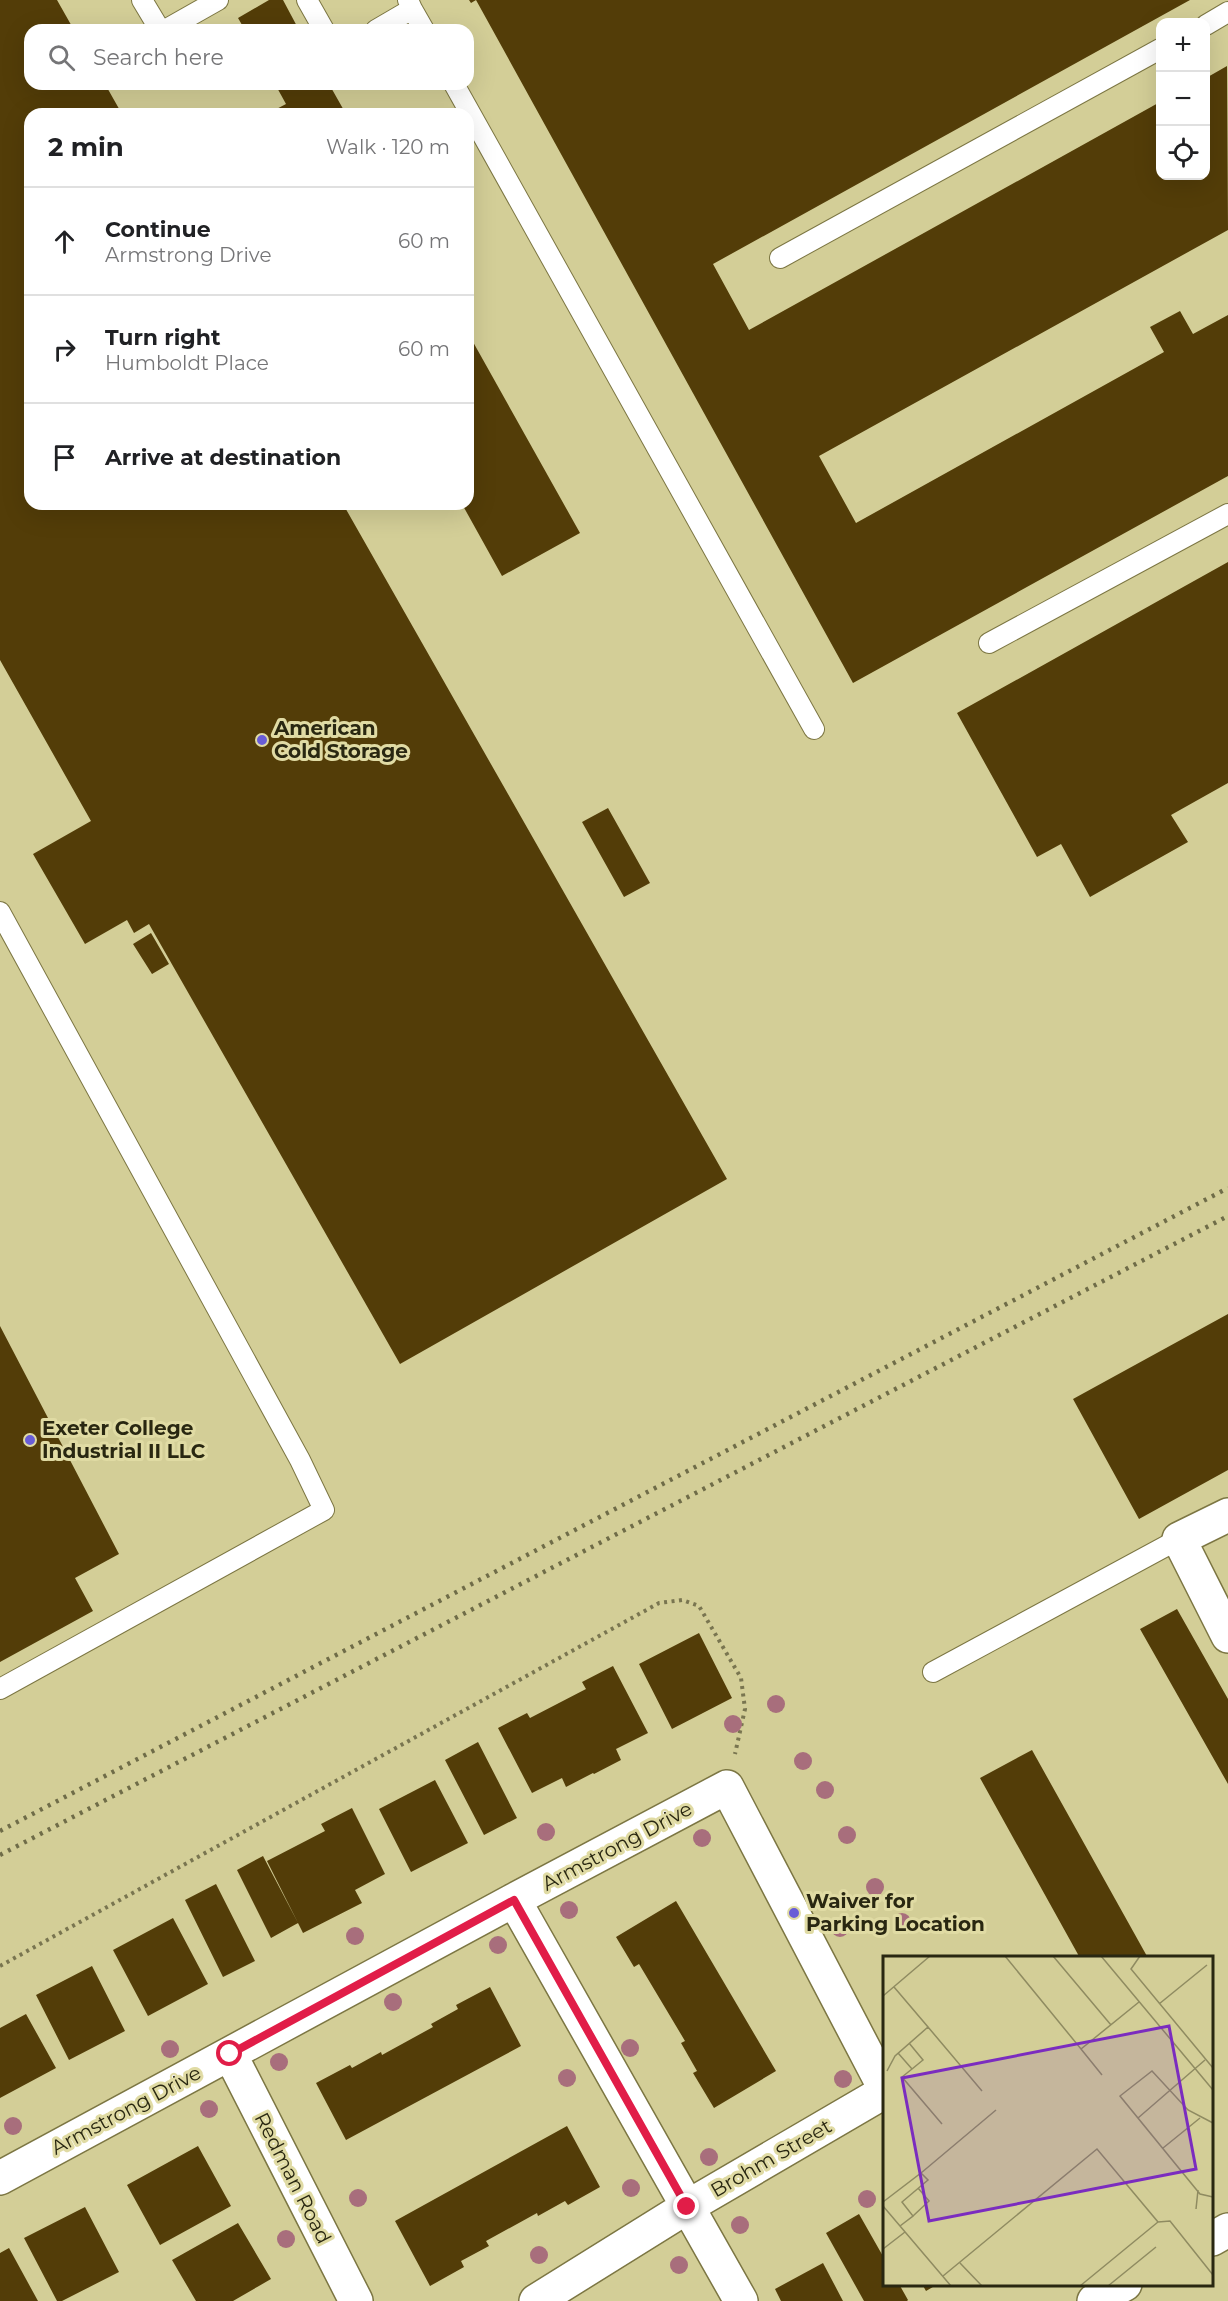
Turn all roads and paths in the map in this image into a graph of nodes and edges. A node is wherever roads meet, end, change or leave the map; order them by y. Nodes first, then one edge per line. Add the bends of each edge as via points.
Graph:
1 (142, 0) edge
2 (218, 0) edge
3 (307, 0) edge
4 (410, 5) edge
5 (1228, 12) edge
6 (1210, 23) edge
7 (156, 24) edge
8 (176, 24) edge
9 (321, 24) edge
10 (384, 24) edge
11 (421, 24) edge
12 (1156, 52) edge
13 (457, 90) edge
14 (467, 108) edge
15 (474, 120) edge
16 (780, 258) dead end
17 (1228, 514) edge
18 (989, 643) dead end
19 (814, 729) dead end
20 (0, 912) edge
21 (1228, 1515) edge
22 (1184, 1551) junction
23 (1228, 1636) edge
24 (933, 1672) dead end
25 (0, 1689) edge
26 (727, 1787) junction
27 (514, 1900) junction
28 (0, 1965) edge
29 (230, 2054) junction
30 (883, 2083) edge
31 (883, 2093) edge
32 (0, 2178) edge
33 (687, 2207) junction
34 (1228, 2230) edge
35 (1213, 2238) edge
36 (1121, 2286) edge
37 (356, 2301) edge
38 (536, 2301) edge
39 (741, 2301) edge
40 (1094, 2301) edge

1 - 7 lane
2 - 8 lane
3 - 9 lane
4 - 10 lane
4 - 11 lane
5 - 6 lane
12 - 16 lane
13 - 14 lane
15 - 19 lane
17 - 18 lane
20 - 25 lane via 324,1510
21 - 22 street
22 - 23 street
22 - 24 lane
26 - 27 street, Armstrong Drive
26 - 28 path via 745,1709 741,1678 699,1606 682,1600 659,1604
26 - 30 street
27 - 29 street, Armstrong Drive
27 - 33 street
29 - 32 street, Armstrong Drive
29 - 37 street, Redman Road
31 - 33 street, Brohm Street
33 - 38 street, Brohm Street
33 - 39 street
34 - 35 street
36 - 40 street

